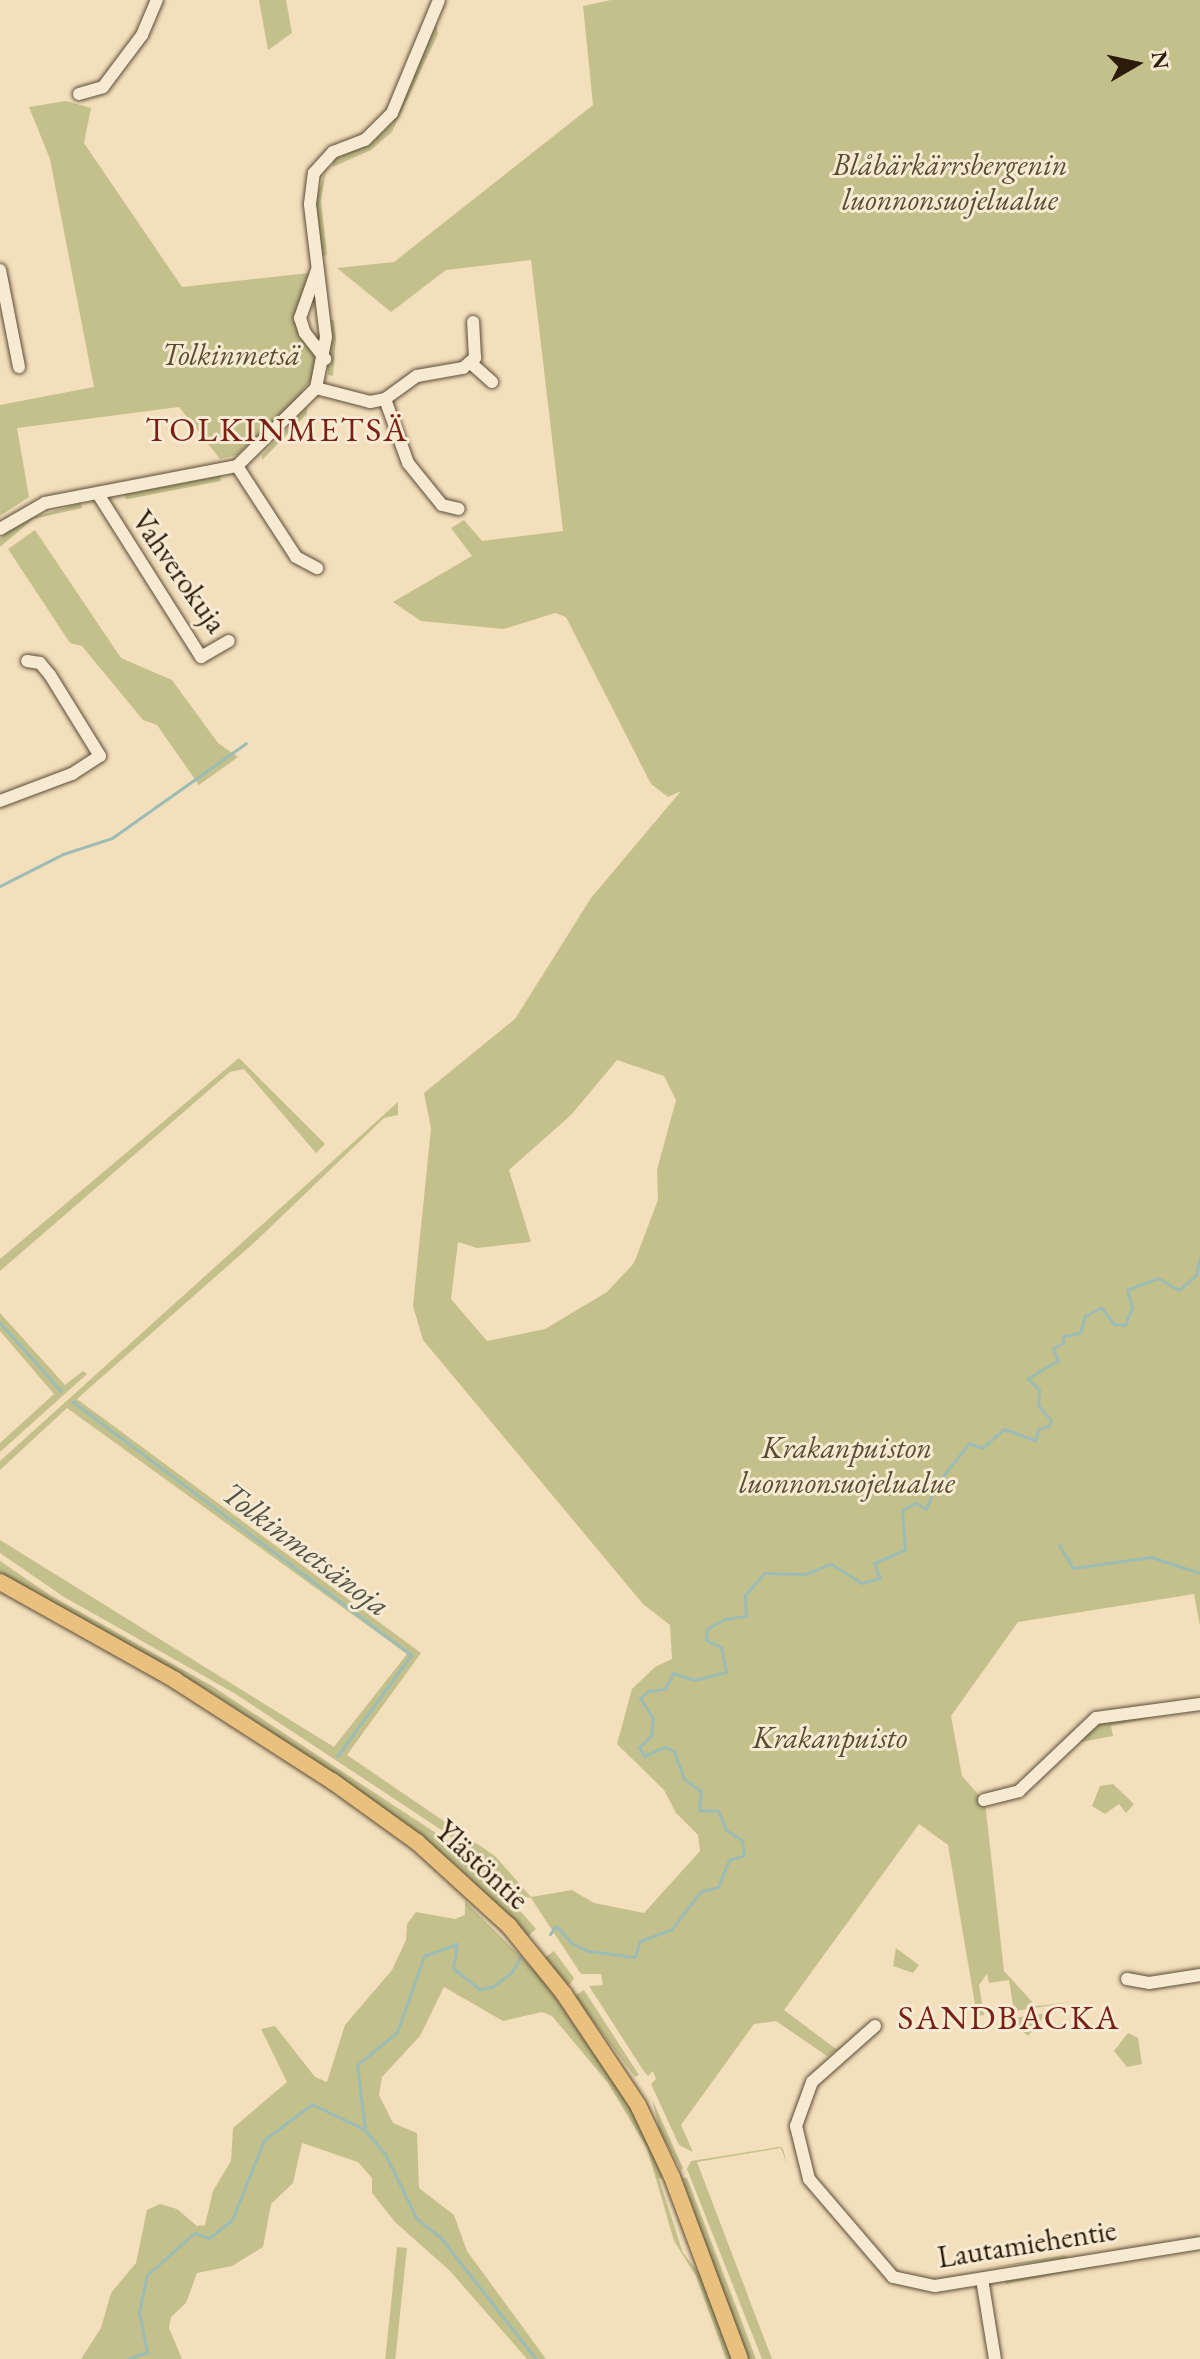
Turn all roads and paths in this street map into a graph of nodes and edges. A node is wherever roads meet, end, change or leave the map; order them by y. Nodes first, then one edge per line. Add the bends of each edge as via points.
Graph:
1 (157, 0) edge
2 (439, 0) edge
3 (79, 94) dead end
4 (0, 270) edge
5 (317, 270) junction
6 (473, 322) dead end
7 (325, 359) junction
8 (472, 364) junction
9 (19, 367) dead end
10 (492, 382) dead end
11 (316, 388) junction
12 (385, 399) junction
13 (237, 466) junction
14 (98, 494) junction
15 (459, 509) dead end
16 (0, 529) edge
17 (317, 568) dead end
18 (229, 641) dead end
19 (27, 661) dead end
20 (0, 801) edge
21 (0, 1582) edge
22 (1200, 1704) edge
23 (984, 1800) dead end
24 (1200, 1975) edge
25 (1127, 1979) dead end
26 (875, 2026) dead end
27 (1200, 2243) edge
28 (982, 2279) junction
29 (740, 2359) edge
30 (995, 2359) edge

1 - 3 street via 142,35 103,87
2 - 5 street via 392,113 365,140 333,152 314,173 310,204
4 - 9 street
5 - 7 street
5 - 7 street via 300,318
6 - 8 street
7 - 11 street
8 - 10 street
8 - 12 street via 417,376
11 - 12 street via 346,400
11 - 13 street
12 - 15 street via 408,463 442,505
13 - 14 street
13 - 17 street via 296,557
14 - 16 street via 29,509
14 - 18 street, Vahverokuja via 201,657
19 - 20 street via 40,663 50,675 100,756 88,767
21 - 29 main road, Ylästöntie via 175,1680 332,1781 417,1842 509,1926 615,2067 655,2139
22 - 23 street via 1096,1718 1019,1791
24 - 25 street via 1149,1983
26 - 28 street, Lautamiehentie via 822,2070 805,2094 796,2126 803,2166 893,2277 919,2287
27 - 28 street, Lautamiehentie
28 - 30 street

